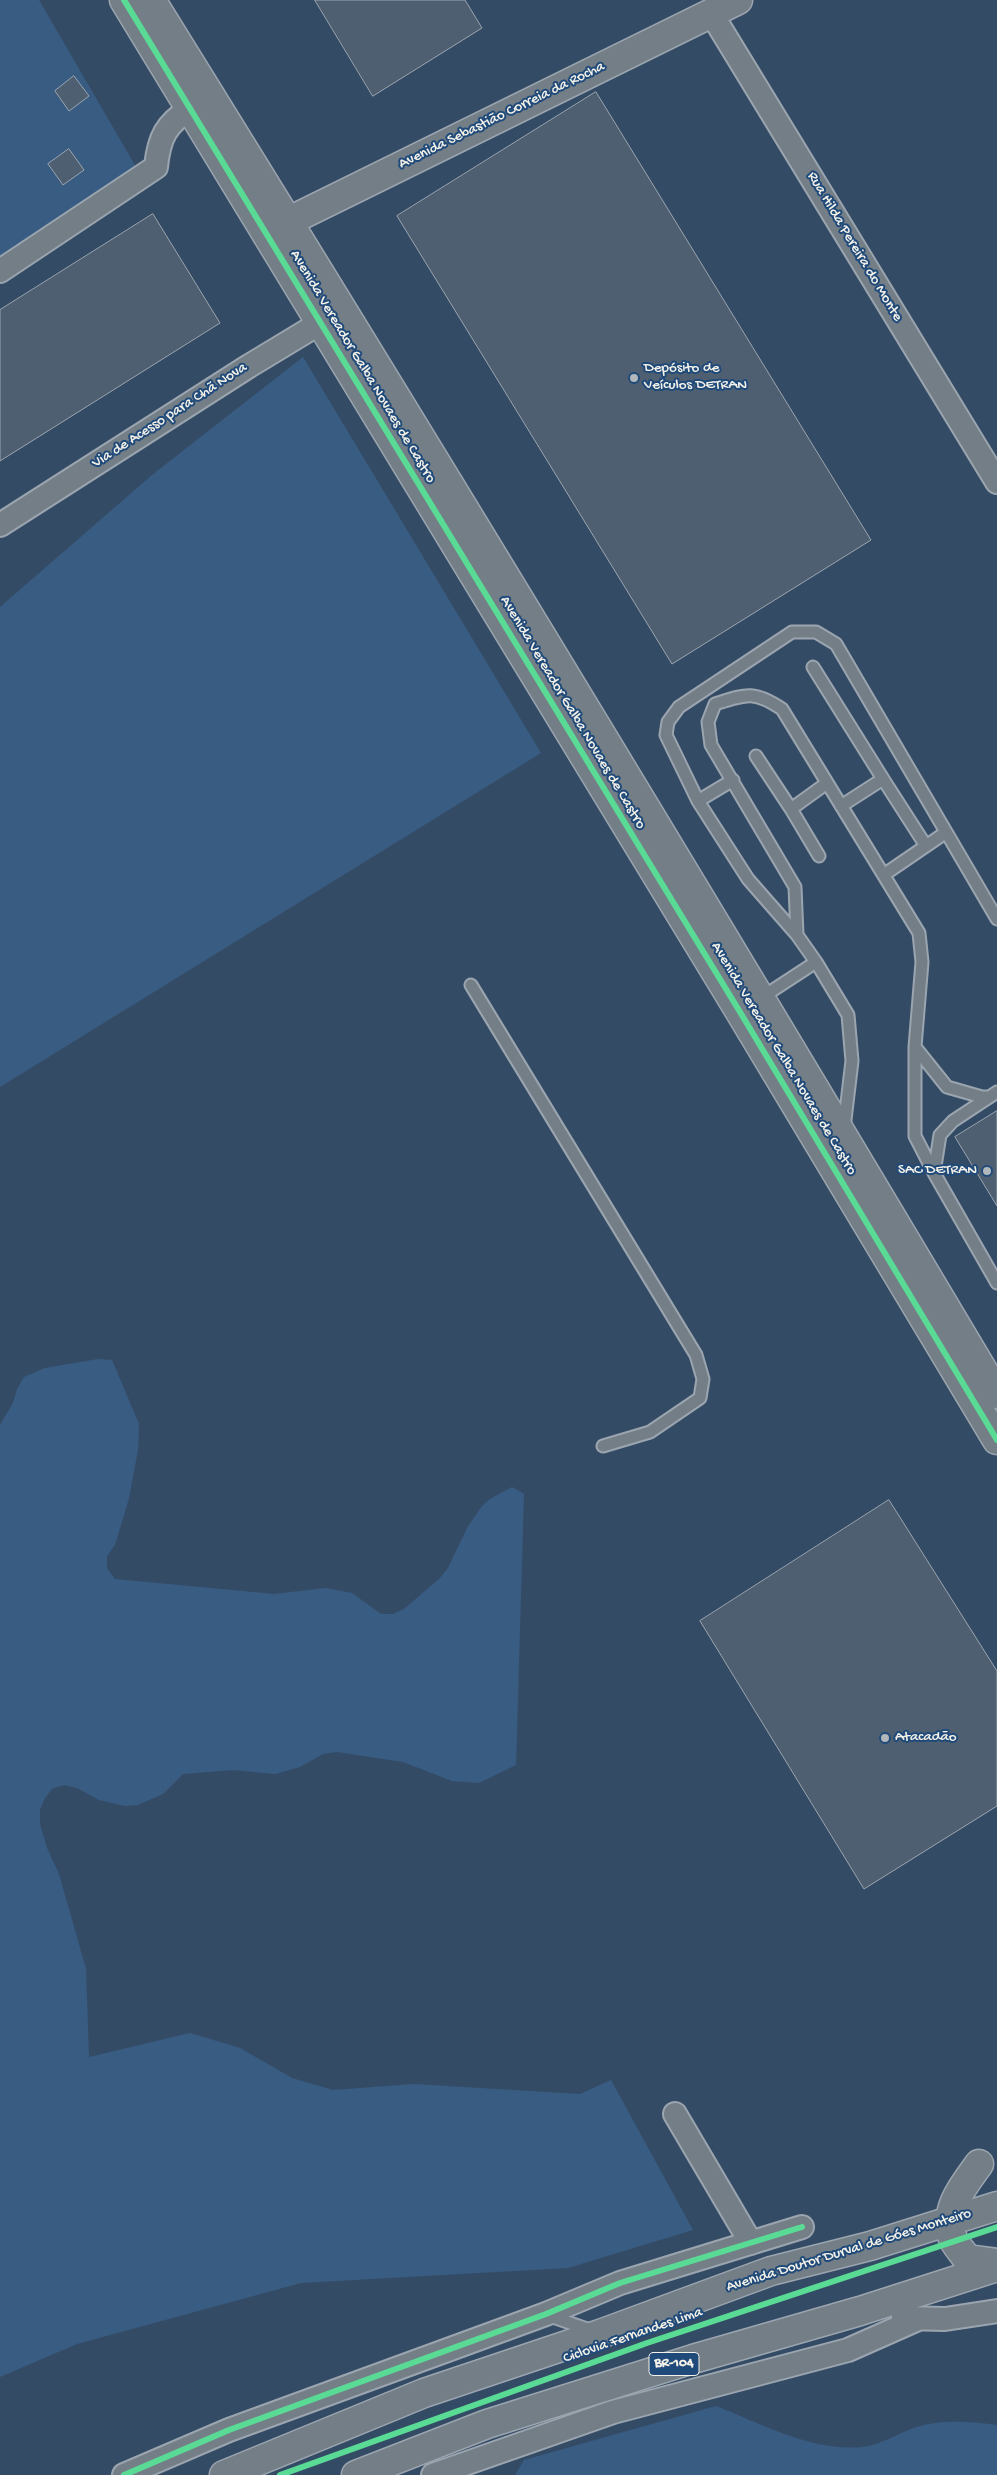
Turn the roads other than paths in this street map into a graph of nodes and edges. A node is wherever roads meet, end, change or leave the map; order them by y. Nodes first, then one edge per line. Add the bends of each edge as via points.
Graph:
1 (124, 0) edge
2 (151, 0) edge
3 (738, 0) edge
4 (711, 13) junction
5 (191, 108) junction
6 (277, 226) junction
7 (0, 272) edge
8 (331, 316) junction
9 (997, 482) edge
10 (0, 525) edge
11 (813, 667) dead end
12 (756, 756) dead end
13 (883, 779) junction
14 (733, 780) junction
15 (827, 783) junction
16 (698, 801) junction
17 (842, 806) junction
18 (791, 809) junction
19 (945, 833) junction
20 (926, 846) junction
21 (819, 856) dead end
22 (884, 874) junction
23 (997, 919) edge
24 (797, 935) junction
25 (816, 962) junction
26 (471, 985) dead end
27 (751, 1005) junction
28 (915, 1047) junction
29 (993, 1095) edge
30 (843, 1134) junction
31 (934, 1173) junction
32 (997, 1283) edge
33 (997, 1394) edge
34 (997, 1440) edge
35 (603, 1446) dead end
36 (675, 2114) dead end
37 (979, 2164) dead end
38 (997, 2206) edge
39 (951, 2221) junction
40 (802, 2227) dead end
41 (751, 2243) junction
42 (997, 2263) edge
43 (997, 2267) edge
44 (860, 2311) junction
45 (997, 2311) edge
46 (546, 2314) junction
47 (918, 2319) junction
48 (600, 2334) junction
49 (370, 2472) edge
50 (124, 2475) edge
51 (224, 2475) edge
52 (433, 2475) edge

1 - 5 main road, Avenida Vereador Galba Novaes de Castro
2 - 6 main road, Avenida Vereador Galba Novaes de Castro
3 - 4 main road, Avenida Sebastião Correia da Rocha
4 - 6 main road, Avenida Sebastião Correia da Rocha
4 - 9 street, Rua Hilda Pereira do Monte
5 - 6 main road, Avenida Vereador Galba Novaes de Castro
5 - 7 street via 173,120 158,145 156,167
6 - 8 main road, Avenida Vereador Galba Novaes de Castro
8 - 10 street, Via de Acesso para Chã Nova
8 - 27 main road, Avenida Vereador Galba Novaes de Castro
11 - 13 lane
12 - 18 lane
13 - 17 lane
13 - 20 lane
14 - 15 lane via 711,745 708,722 715,704 745,694 768,699 782,709
14 - 16 lane
14 - 24 lane via 795,887
15 - 17 lane
15 - 18 lane
16 - 19 lane via 666,735 668,722 680,707 792,632 816,632 836,644
16 - 24 lane via 748,879
17 - 22 lane
18 - 21 lane
19 - 20 lane
19 - 23 lane
20 - 22 lane
22 - 28 lane via 919,933 922,962
24 - 25 lane
25 - 27 lane
25 - 30 lane via 848,1015 852,1061
26 - 35 lane via 696,1355 703,1379 700,1398 650,1432
27 - 30 main road, Avenida Vereador Galba Novaes de Castro
27 - 34 main road, Avenida Vereador Galba Novaes de Castro
28 - 29 lane via 947,1087 982,1097
28 - 31 lane via 915,1136
29 - 31 lane via 953,1121 940,1135
30 - 33 main road, Avenida Vereador Galba Novaes de Castro
31 - 32 lane
36 - 41 street
37 - 39 main road via 956,2196
38 - 39 main road, Avenida Doutor Durval de Góes Monteiro
39 - 42 main road via 952,2237 967,2259
39 - 48 main road, Avenida Doutor Durval de Góes Monteiro via 771,2271
40 - 41 street
41 - 46 street via 620,2283
43 - 44 main road, BR-104
44 - 47 street
44 - 49 main road, BR-104 via 693,2358 497,2421
45 - 47 street via 970,2317
46 - 48 lane
46 - 50 street via 229,2430
47 - 52 street via 848,2350 613,2412
48 - 51 main road, Avenida Doutor Durval de Góes Monteiro via 424,2393

